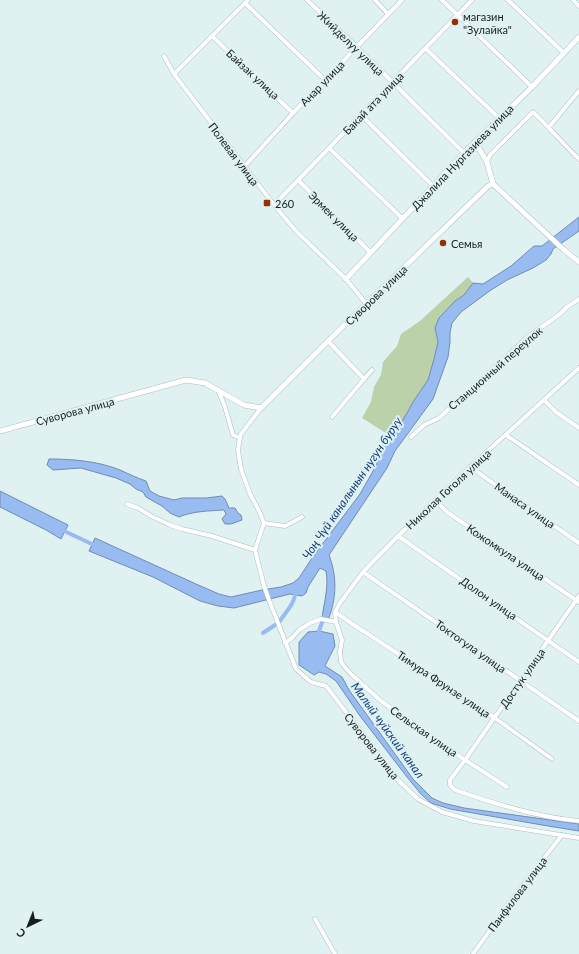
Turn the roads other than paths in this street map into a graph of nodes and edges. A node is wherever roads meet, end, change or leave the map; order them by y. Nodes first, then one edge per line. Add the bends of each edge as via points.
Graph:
1 (307, 0) edge
2 (374, 0) edge
3 (402, 0) edge
4 (442, 0) edge
5 (472, 0) edge
6 (508, 0) edge
7 (573, 0) edge
8 (246, 1) edge
9 (579, 6) edge
10 (388, 14) junction
11 (457, 15) junction
12 (212, 36) junction
13 (579, 37) edge
14 (357, 47) junction
15 (425, 48) junction
16 (564, 53) junction
17 (164, 56) dead end
18 (174, 74) junction
19 (325, 80) junction
20 (392, 82) junction
21 (532, 87) junction
22 (579, 91) edge
23 (294, 113) junction
24 (361, 115) junction
25 (499, 118) junction
26 (549, 127) junction
27 (475, 142) junction
28 (329, 148) junction
29 (464, 153) junction
30 (579, 158) edge
31 (487, 162) junction
32 (244, 167) junction
33 (298, 180) junction
34 (493, 184) junction
35 (433, 186) junction
36 (274, 206) junction
37 (402, 218) junction
38 (370, 252) junction
39 (579, 262) edge
40 (346, 279) junction
41 (579, 300) edge
42 (366, 305) junction
43 (328, 341) junction
44 (579, 368) edge
45 (372, 370) dead end
46 (364, 379) junction
47 (218, 390) junction
48 (544, 400) junction
49 (261, 408) junction
50 (332, 417) dead end
51 (579, 428) edge
52 (0, 431) edge
53 (506, 435) junction
54 (411, 437) dead end
55 (240, 438) junction
56 (470, 467) junction
57 (579, 485) edge
58 (435, 500) junction
59 (126, 504) dead end
60 (302, 517) dead end
61 (264, 523) junction
62 (398, 536) junction
63 (579, 543) edge
64 (255, 550) junction
65 (363, 572) junction
66 (579, 596) edge
67 (577, 601) edge
68 (336, 612) junction
69 (336, 622) junction
70 (549, 640) junction
71 (286, 643) junction
72 (579, 662) edge
73 (521, 680) junction
74 (495, 718) junction
75 (579, 721) edge
76 (552, 759) dead end
77 (465, 760) junction
78 (507, 787) dead end
79 (579, 821) edge
80 (562, 835) junction
81 (579, 838) edge
82 (314, 919) dead end
83 (336, 954) edge
84 (473, 954) edge

1 - 14 street, Жийделуу улица
2 - 10 street
3 - 10 street, Анар улица
4 - 11 street
5 - 11 street, Бакай ата улица
6 - 16 street
7 - 9 street
8 - 12 street
8 - 19 street
10 - 14 street, Анар улица
11 - 15 street, Бакай ата улица
11 - 21 street
12 - 18 street
12 - 23 street, Байзак улица
13 - 16 street, Джалила Нургазиева улица
14 - 19 street, Анар улица
14 - 20 street, Жийделуу улица
15 - 20 street, Бакай ата улица
15 - 25 street
16 - 21 street, Джалила Нургазиева улица
17 - 18 street, Полевая улица
18 - 32 street, Полевая улица
19 - 23 street, Анар улица
20 - 24 street, Бакай ата улица
20 - 29 street, Жийделуу улица
21 - 25 street, Джалила Нургазиева улица
22 - 26 street
23 - 32 street, Анар улица
24 - 28 street, Бакай ата улица
24 - 35 street
25 - 27 street, Джалила Нургазиева улица
26 - 30 street
26 - 31 street via 533,112 490,154
27 - 29 street, Джалила Нургазиева улица
27 - 31 street
28 - 33 street, Бакай ата улица
28 - 37 street
29 - 35 street, Джалила Нургазиева улица
31 - 34 street
32 - 36 street, Полевая улица
33 - 36 street, Бакай ата улица
33 - 38 street, Эрмек улица
34 - 39 street
34 - 42 street, Суворова улица via 488,186
35 - 37 street, Джалила Нургазиева улица
36 - 40 street, Полевая улица
37 - 38 street, Джалила Нургазиева улица
38 - 40 street, Джалила Нургазиева улица
40 - 42 street, Полевая улица
41 - 54 street, Станционный переулок via 529,336 439,418 424,425
42 - 43 street, Суворова улица
43 - 46 street
43 - 49 street, Суворова улица
44 - 48 street, Николая Гоголя улица
45 - 46 street
46 - 50 street
47 - 49 street, Суворова улица via 244,405
47 - 52 street, Суворова улица via 186,380
47 - 55 street via 233,435
48 - 51 street
48 - 53 street, Николая Гоголя улица
49 - 55 street, Суворова улица
53 - 56 street, Николая Гоголя улица
53 - 57 street
55 - 61 street via 238,450 241,469
56 - 58 street, Николая Гоголя улица
56 - 63 street, Манаса улица
58 - 62 street, Николая Гоголя улица
58 - 67 street, Кожомкула улица via 447,512
59 - 64 street via 170,526
60 - 61 street via 285,526
61 - 64 street
62 - 65 street, Николая Гоголя улица
62 - 70 street, Долон улица
64 - 71 street, Суворова улица via 264,586
65 - 68 street, Николая Гоголя улица
65 - 73 street, Токтогула улица
66 - 67 street, Достук улица
67 - 70 street, Достук улица
68 - 69 street
68 - 74 street, Тимура Фрунзе улица
69 - 71 street via 321,619 310,623
69 - 77 street, Сельская улица via 342,640 341,661 347,669 382,701
70 - 72 street, Долон улица
70 - 73 street, Достук улица
71 - 80 street, Суворова улица via 296,669 311,682 326,686 400,782 418,800 442,812 474,821
73 - 74 street, Достук улица
73 - 75 street, Токтогула улица
74 - 76 street, Тимура Фрунзе улица
74 - 77 street, Достук улица
77 - 78 street, Сельская улица
77 - 79 street, Достук улица via 450,780 450,785 456,790 512,808
80 - 81 street, Суворова улица
80 - 84 street, Панфилова улица
82 - 83 street

